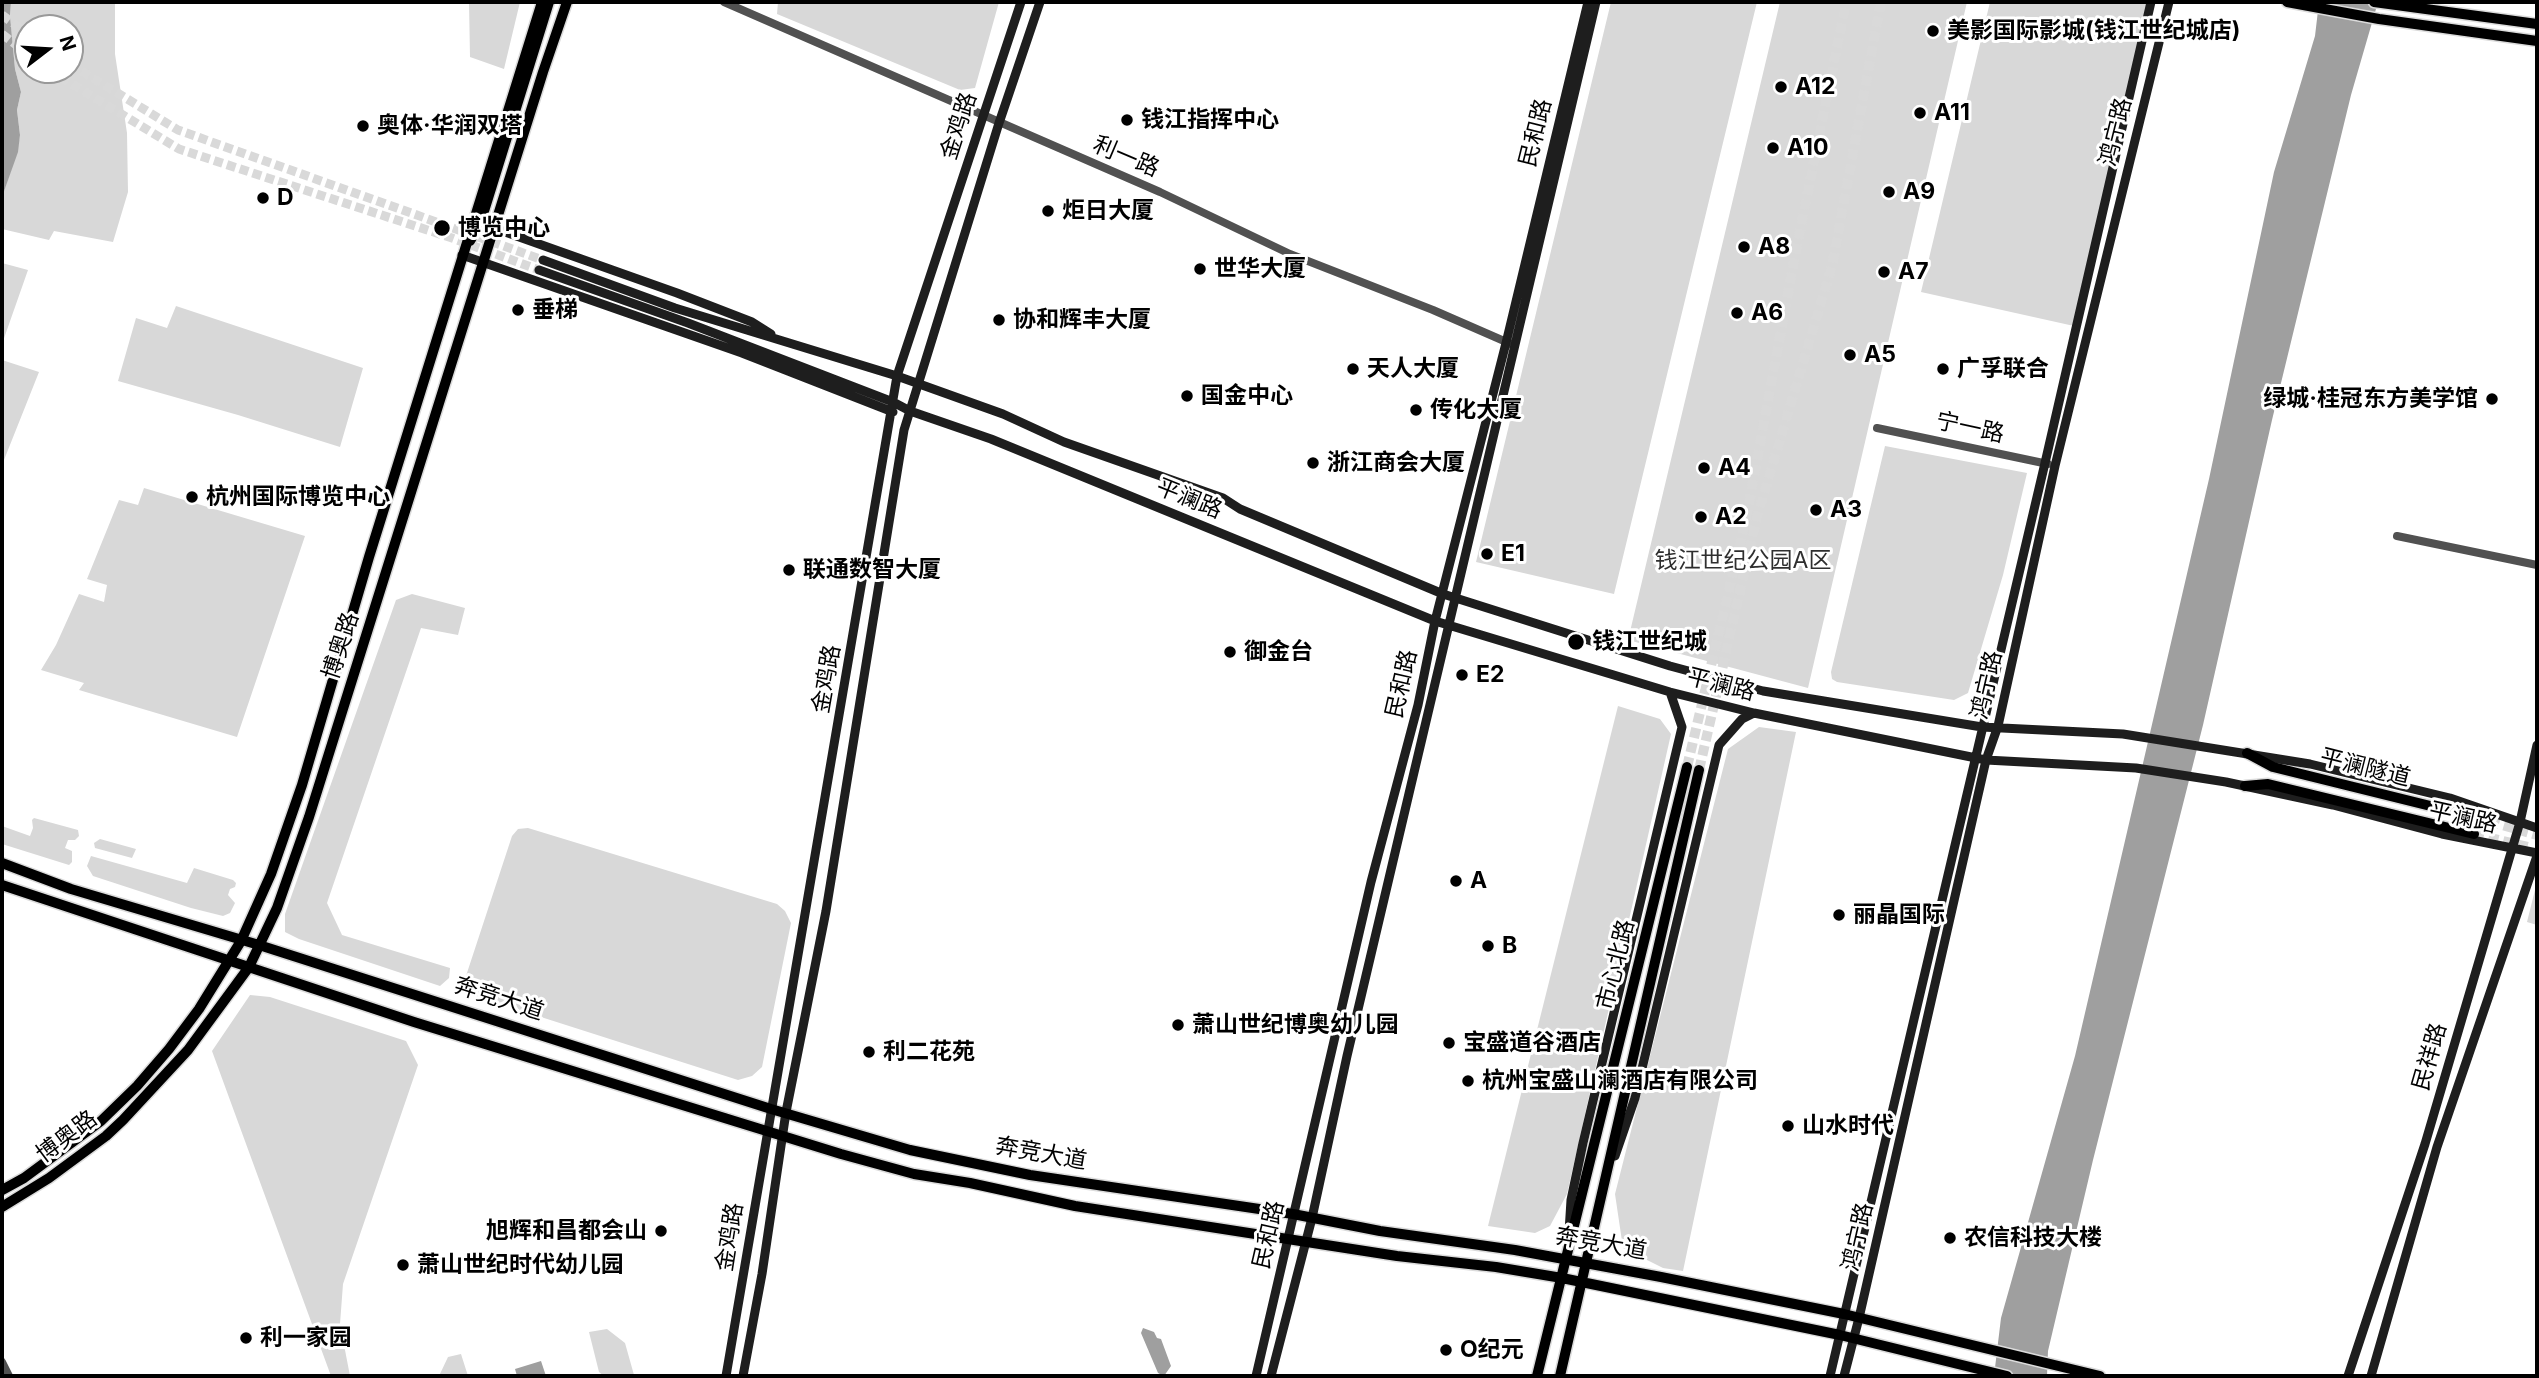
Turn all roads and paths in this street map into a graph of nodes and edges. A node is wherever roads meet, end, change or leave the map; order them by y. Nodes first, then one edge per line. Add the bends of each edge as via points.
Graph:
1 (541, 2) edge
2 (549, 2) edge
3 (556, 2) edge
4 (567, 2) edge
5 (724, 2) edge
6 (1021, 2) edge
7 (1040, 2) edge
8 (1588, 2) edge
9 (1596, 2) edge
10 (2151, 2) edge
11 (2169, 2) edge
12 (2287, 2) edge
13 (2374, 2) edge
14 (2537, 24) edge
15 (2537, 41) edge
16 (982, 116) junction
17 (999, 123) junction
18 (525, 129) junction
19 (476, 222) junction
20 (494, 230) junction
21 (462, 255) junction
22 (543, 260) tunnel mouth
23 (483, 262) junction
24 (539, 270) tunnel mouth
25 (775, 337) junction
26 (1510, 344) junction
27 (897, 376) junction
28 (919, 384) junction
29 (893, 407) junction
30 (910, 411) junction
31 (1877, 428) dead end
32 (2050, 465) junction
33 (2397, 536) dead end
34 (2537, 565) edge
35 (1443, 594) junction
36 (1456, 597) junction
37 (1435, 621) junction
38 (1449, 625) junction
39 (1670, 692) junction
40 (1754, 713) junction
41 (1998, 726) junction
42 (1982, 727) junction
43 (2537, 745) edge
44 (2247, 753) junction
45 (1975, 758) junction
46 (1986, 760) junction
47 (1687, 767) tunnel mouth
48 (1699, 769) tunnel mouth
49 (2245, 786) junction
50 (2475, 817) tunnel mouth
51 (2520, 822) junction
52 (2537, 828) edge
53 (2474, 834) tunnel mouth
54 (2512, 849) junction
55 (2537, 854) edge
56 (2, 863) edge
57 (2, 885) edge
58 (242, 941) junction
59 (259, 945) junction
60 (229, 961) junction
61 (249, 967) junction
62 (771, 1109) junction
63 (786, 1112) junction
64 (767, 1132) junction
65 (782, 1136) junction
66 (2, 1190) edge
67 (1603, 1191) junction
68 (2, 1208) edge
69 (1293, 1214) junction
70 (1312, 1218) junction
71 (1288, 1238) junction
72 (1306, 1241) junction
73 (1567, 1259) junction
74 (1586, 1264) junction
75 (1562, 1278) junction
76 (1582, 1282) junction
77 (1844, 1314) junction
78 (1859, 1318) junction
79 (1840, 1335) junction
80 (1853, 1339) junction
81 (2, 1362) edge
82 (2095, 1375) edge
83 (9, 1376) edge
84 (726, 1376) edge
85 (743, 1376) edge
86 (1256, 1376) edge
87 (1271, 1376) edge
88 (1537, 1376) edge
89 (1560, 1376) edge
90 (1830, 1376) edge
91 (1844, 1376) edge
92 (2007, 1376) edge
93 (2348, 1376) edge
94 (2371, 1376) edge

1 - 19 main road, 博奥路
2 - 19 main road
3 - 18 main road via 537,65
4 - 18 main road, 博奥路
5 - 16 street, 利一路
6 - 16 main road, 金鸡路
7 - 17 main road, 金鸡路
8 - 26 main road, 民和路
9 - 26 main road, 民和路
10 - 32 main road, 鸿宁路
11 - 32 main road, 鸿宁路
12 - 15 main road
13 - 14 main road
16 - 17 street, 利一路
16 - 27 main road, 金鸡路
17 - 26 street, 利一路 via 1290,254
17 - 28 main road, 金鸡路
18 - 20 main road, 博奥路
19 - 20 main road
19 - 21 main road, 博奥路
20 - 23 main road, 博奥路
20 - 25 main road via 677,293 752,322
21 - 23 main road
21 - 58 main road, 博奥路 via 302,785
22 - 25 main road via 674,308
23 - 29 main road
23 - 59 main road, 博奥路 via 309,817
24 - 29 main road via 688,323
25 - 27 main road, 平澜路
26 - 35 main road, 民和路
26 - 36 main road, 民和路
27 - 28 main road, 平澜路
27 - 29 main road, 金鸡路
28 - 30 main road, 金鸡路
28 - 35 main road, 平澜路 via 1223,498
29 - 30 main road, 平澜路
29 - 62 main road, 金鸡路
30 - 37 main road, 平澜路 via 1004,444
30 - 63 main road, 金鸡路
31 - 32 street, 宁一路
32 - 41 main road, 鸿宁路
32 - 42 main road, 鸿宁路
33 - 34 street
35 - 36 main road, 平澜路
35 - 37 main road, 民和路
36 - 38 main road, 民和路
36 - 42 main road, 平澜路 via 1614,650 1763,691
37 - 38 main road, 平澜路
37 - 69 main road, 民和路
38 - 39 main road, 平澜路
38 - 70 main road, 民和路
39 - 40 main road, 平澜路
39 - 73 main road via 1682,727 1583,1143 1571,1200
40 - 45 main road, 平澜路
40 - 67 main road via 1742,719 1719,745 1635,1098
41 - 42 main road, 平澜路
41 - 44 main road, 平澜路 via 2123,734
41 - 46 main road, 鸿宁路
42 - 45 main road, 鸿宁路
43 - 51 main road, 民祥路
44 - 50 main road, 平澜隧道 via 2273,767
44 - 51 main road, 平澜路 via 2450,798
45 - 46 main road, 平澜路
45 - 77 main road, 鸿宁路
46 - 49 main road, 平澜路 via 2136,768
46 - 78 main road, 鸿宁路
47 - 73 main road, 市心北路
48 - 67 main road, 市心北路
49 - 53 main road, 平澜隧道 via 2267,784
49 - 54 main road, 平澜路
51 - 52 main road, 平澜路
51 - 54 main road, 民祥路
54 - 55 main road, 平澜路
54 - 93 main road, 民祥路 via 2425,1144
55 - 94 main road, 民祥路 via 2437,1147
56 - 58 main road, 奔竞大道 via 71,890
57 - 60 main road, 奔竞大道
58 - 59 main road, 奔竞大道
58 - 60 main road, 博奥路
59 - 61 main road, 博奥路
59 - 62 main road, 奔竞大道
60 - 61 main road, 奔竞大道
60 - 66 main road, 博奥路 via 199,1009 137,1086 101,1121
61 - 64 main road, 奔竞大道
61 - 68 main road, 博奥路 via 188,1050 124,1120
62 - 63 main road, 奔竞大道
62 - 64 main road, 金鸡路
63 - 65 main road, 金鸡路
63 - 69 main road, 奔竞大道 via 910,1150 1030,1175
64 - 65 main road, 奔竞大道
64 - 84 main road, 金鸡路
65 - 71 main road, 奔竞大道 via 914,1174 1075,1206
65 - 85 main road, 金鸡路
67 - 74 main road, 市心北路
69 - 70 main road, 奔竞大道
69 - 71 main road, 民和路
70 - 72 main road, 民和路
70 - 73 main road, 奔竞大道
71 - 72 main road, 奔竞大道
71 - 86 main road, 民和路
72 - 75 main road, 奔竞大道
72 - 87 main road, 民和路
73 - 74 main road, 奔竞大道
73 - 75 main road, 市心北路
74 - 76 main road, 市心北路
74 - 77 main road, 奔竞大道
75 - 76 main road, 奔竞大道
75 - 88 main road, 市心北路
76 - 79 main road, 奔竞大道
76 - 89 main road, 市心北路
77 - 78 main road, 奔竞大道
77 - 79 main road, 鸿宁路
78 - 80 main road, 鸿宁路
78 - 82 main road, 奔竞大道
79 - 80 main road, 奔竞大道
79 - 90 main road, 鸿宁路
80 - 91 main road, 鸿宁路
80 - 92 main road, 奔竞大道
81 - 83 street

